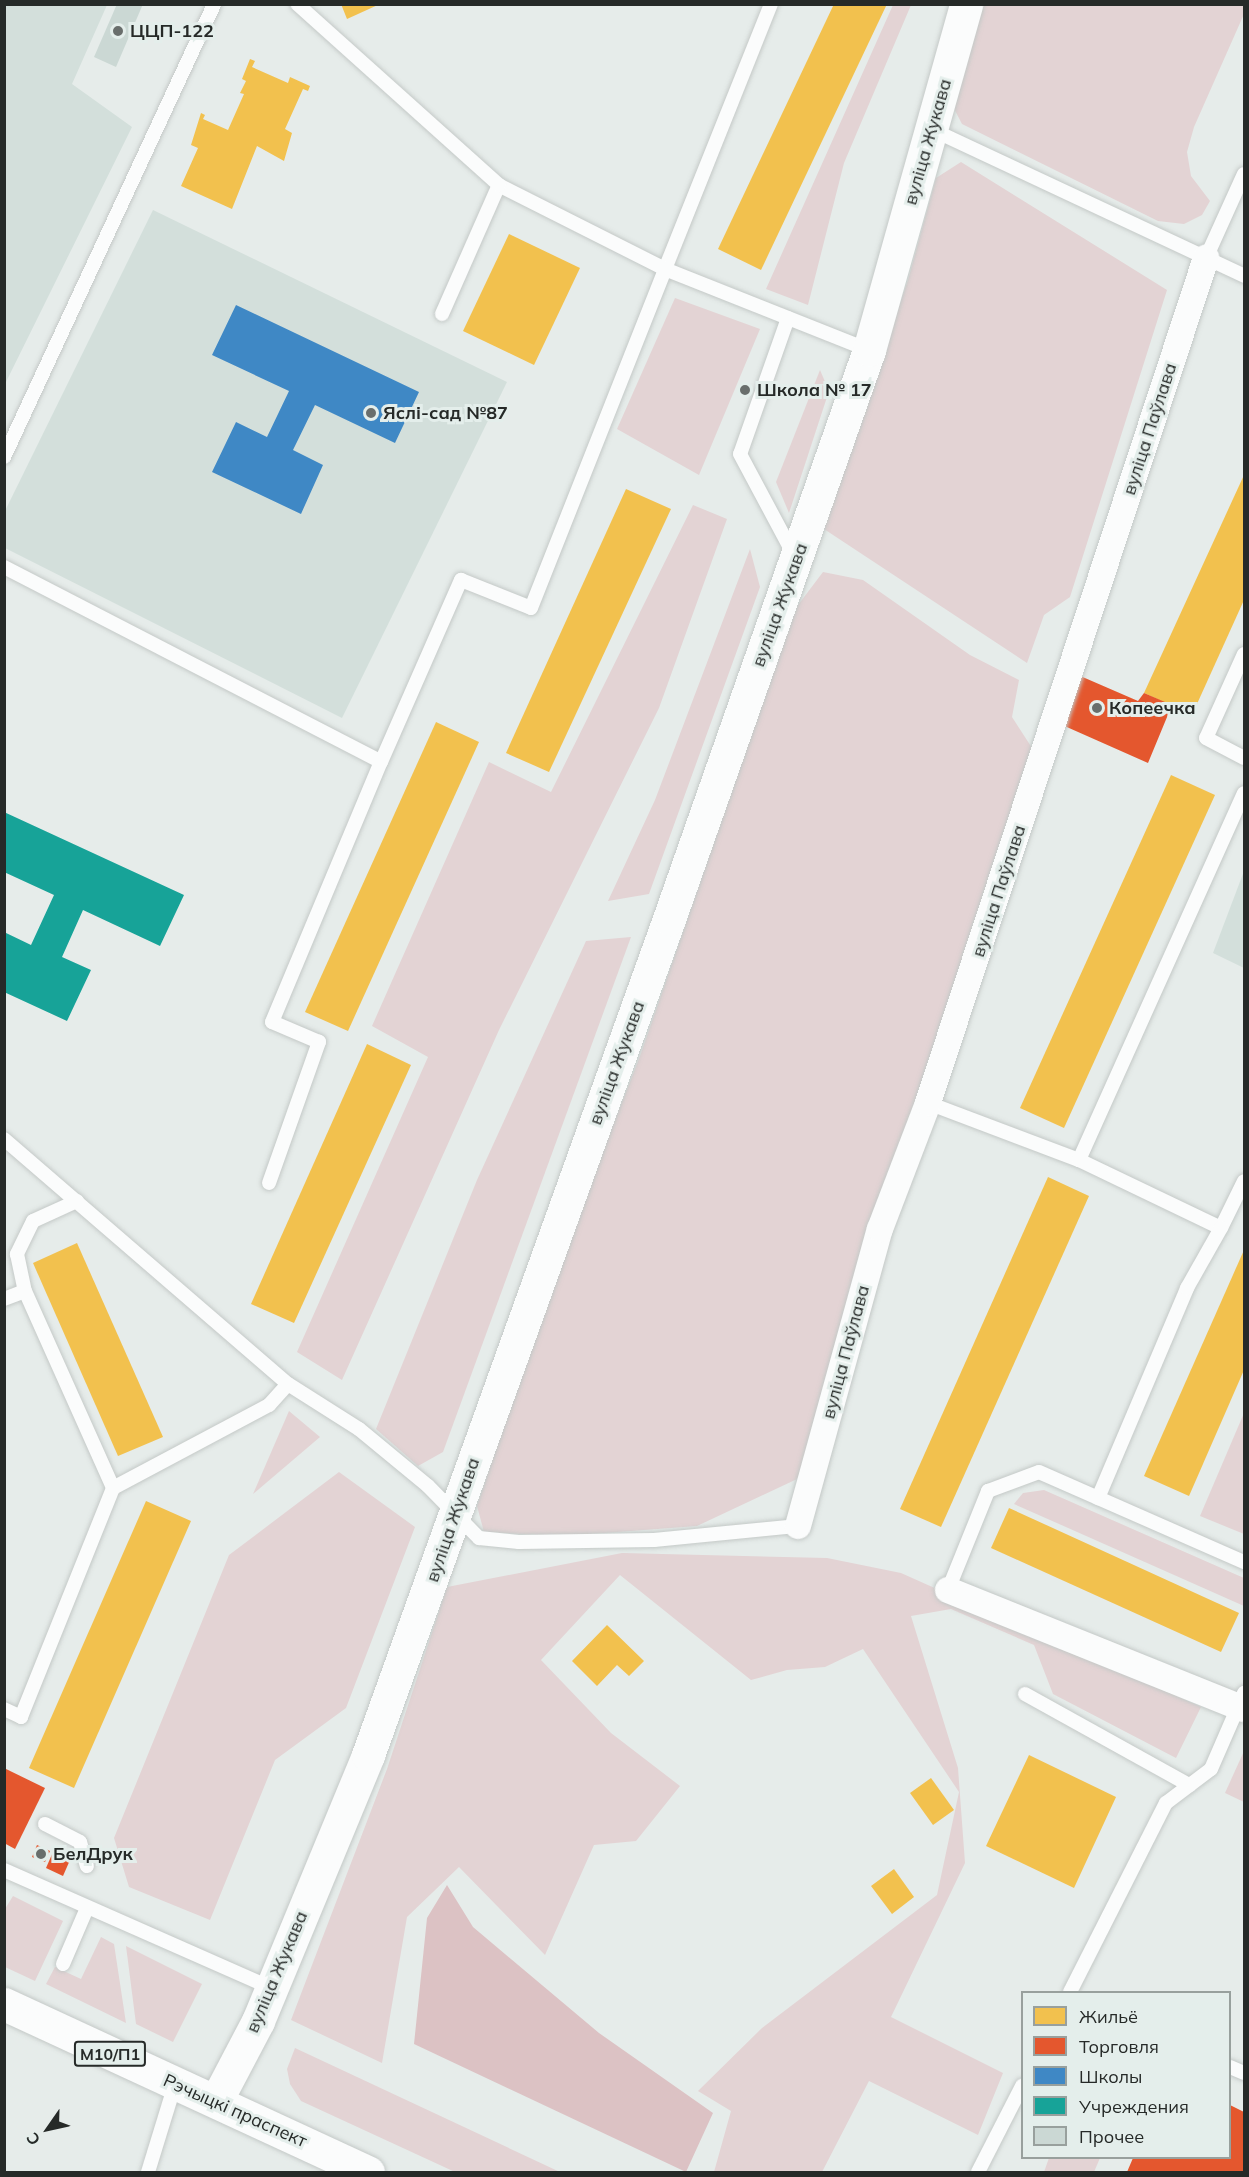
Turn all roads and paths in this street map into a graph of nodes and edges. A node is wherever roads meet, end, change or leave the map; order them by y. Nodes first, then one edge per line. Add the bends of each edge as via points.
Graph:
1 (214, 4) edge
2 (297, 4) edge
3 (771, 4) edge
4 (966, 4) edge
5 (933, 130) junction
6 (1245, 174) edge
7 (499, 185) junction
8 (1206, 258) junction
9 (664, 269) junction
10 (1245, 276) edge
11 (442, 314) dead end
12 (788, 318) junction
13 (869, 350) junction
14 (4, 457) edge
15 (796, 559) junction
16 (4, 567) edge
17 (1245, 654) edge
18 (1245, 758) edge
19 (381, 762) junction
20 (1245, 793) edge
21 (928, 1103) junction
22 (4, 1139) edge
23 (1079, 1160) junction
24 (1245, 1181) edge
25 (269, 1183) dead end
26 (77, 1201) junction
27 (1221, 1228) junction
28 (25, 1291) junction
29 (4, 1299) edge
30 (288, 1384) junction
31 (113, 1488) junction
32 (1098, 1498) junction
33 (454, 1513) junction
34 (798, 1526) joint
35 (1245, 1562) edge
36 (948, 1590) joint
37 (1024, 1694) dead end
38 (1243, 1703) edge
39 (4, 1710) edge
40 (1189, 1785) junction
41 (45, 1824) dead end
42 (87, 1866) dead end
43 (4, 1870) edge
44 (87, 1908) junction
45 (63, 1964) dead end
46 (271, 1988) junction
47 (1072, 1991) edge
48 (4, 2004) edge
49 (1231, 2067) edge
50 (1245, 2073) edge
51 (175, 2084) junction
52 (1021, 2090) edge
53 (216, 2102) junction
54 (148, 2172) edge
55 (368, 2172) edge
56 (978, 2172) edge

1 - 14 lane
2 - 7 lane
3 - 9 lane
4 - 5 street, вуліца Жукава
5 - 8 lane
5 - 13 street, вуліца Жукава
6 - 8 lane
7 - 9 lane
7 - 11 lane
8 - 10 lane
8 - 21 street, вуліца Паўлава
9 - 12 lane
9 - 19 lane via 531,608 461,579
12 - 13 lane
12 - 15 lane via 740,454
13 - 15 street, вуліца Жукава
15 - 33 street, вуліца Жукава
16 - 19 lane
17 - 18 lane via 1206,738
19 - 25 lane via 272,1022 319,1042
20 - 23 lane
21 - 23 lane
21 - 34 street, вуліца Паўлава via 880,1229
22 - 26 lane
23 - 27 lane
24 - 27 lane
26 - 28 lane via 33,1221 17,1254
26 - 30 lane
27 - 32 lane via 1187,1288
28 - 29 lane
28 - 31 lane
30 - 31 lane via 269,1405
30 - 33 lane via 359,1429 428,1485
31 - 39 lane via 21,1717
32 - 35 lane
32 - 36 lane via 1039,1472 988,1491
33 - 34 lane via 479,1538 519,1542 654,1540
33 - 46 street, вуліца Жукава via 368,1755
36 - 38 street
37 - 40 lane
38 - 40 lane via 1211,1769
40 - 47 lane via 1166,1803
41 - 42 lane via 80,1842
43 - 44 lane
44 - 45 lane
44 - 46 lane
46 - 53 street, вуліца Жукава
48 - 51 street, Рэчыцкі праспект / М10/П1
49 - 50 lane
51 - 53 street, Рэчыцкі праспект / М10/П1
51 - 54 lane
52 - 56 lane
53 - 55 street, Рэчыцкі праспект / М10/П1

